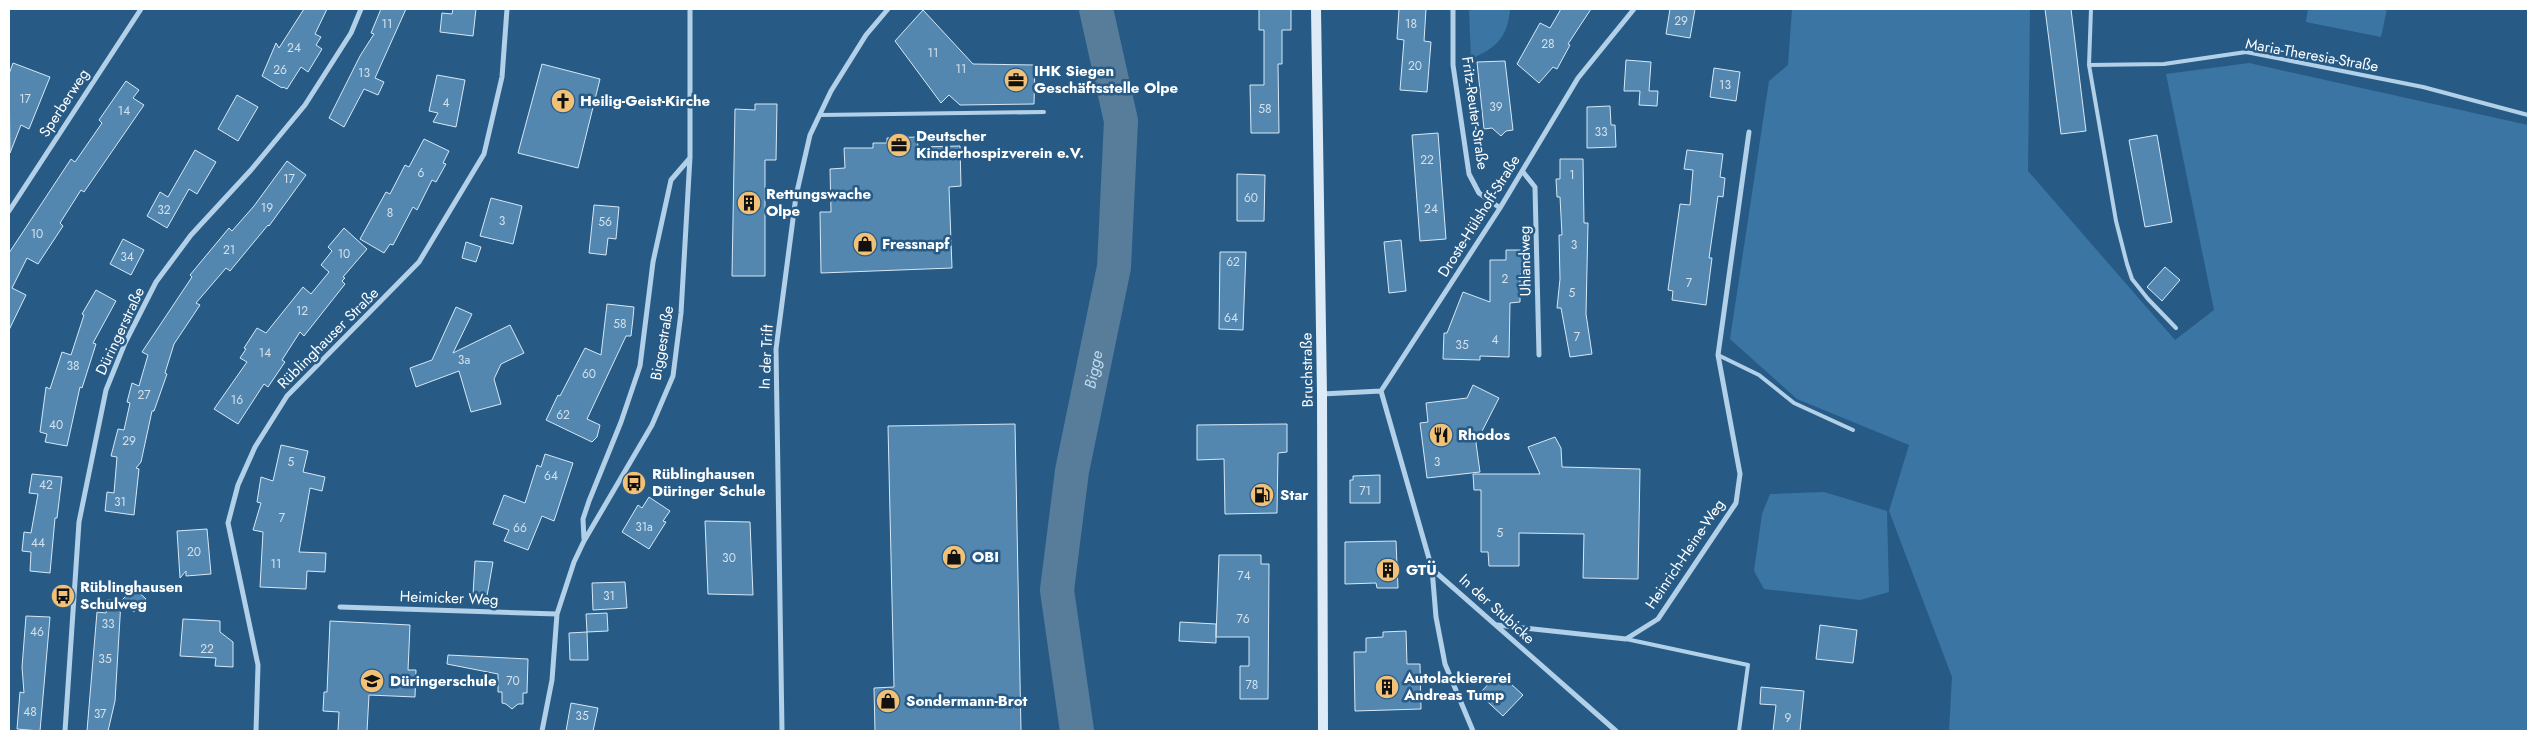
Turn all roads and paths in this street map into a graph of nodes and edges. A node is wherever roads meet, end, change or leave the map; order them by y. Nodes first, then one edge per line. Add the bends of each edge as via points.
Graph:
1 (141, 9) edge
2 (361, 9) edge
3 (507, 9) edge
4 (690, 9) edge
5 (888, 9) edge
6 (1316, 9) edge
7 (1453, 9) edge
8 (1634, 9) edge
9 (2091, 9) edge
10 (2088, 65) junction
11 (1044, 112) dead end
12 (820, 115) junction
13 (2528, 115) edge
14 (1749, 132) dead end
15 (690, 157) junction
16 (1522, 172) junction
17 (1500, 208) junction
18 (9, 211) edge
19 (2176, 328) dead end
20 (1539, 355) dead end
21 (1718, 355) junction
22 (1381, 391) junction
23 (1322, 394) junction
24 (1853, 430) dead end
25 (584, 541) junction
26 (1432, 569) junction
27 (340, 607) dead end
28 (557, 614) junction
29 (1498, 625) junction
30 (1626, 639) junction
31 (65, 731) edge
32 (256, 731) edge
33 (542, 731) edge
34 (782, 731) edge
35 (1323, 731) edge
36 (1473, 731) edge
37 (1616, 731) edge
38 (1739, 731) edge

1 - 18 street, Sperberweg
2 - 31 street, Düringerstraße via 351,32 304,105 191,236 156,282 106,390 79,522
3 - 32 street, Rüblinghauser Straße via 502,77 484,154 419,262 287,396 255,447 238,485 228,523 258,665
4 - 15 street, Biggestraße
5 - 12 street, In der Trift via 866,36 831,91
6 - 23 main road, Bruchstraße
7 - 17 street, Fritz-Reuter-Straße via 1453,65 1469,174 1479,193
8 - 16 street, Droste-Hülshoff-Straße via 1578,78
9 - 10 lane
10 - 13 lane, Maria-Theresia-Straße via 2164,64 2246,52 2423,87
10 - 19 lane via 2116,221 2132,279
11 - 12 lane
12 - 34 street, In der Trift via 810,135 796,196 776,349
14 - 21 street, Heinrich-Heine-Weg
15 - 25 street, Biggestraße via 672,180 653,262 640,366 583,519
15 - 25 street, Biggestraße via 682,313 673,376 652,425
16 - 17 street, Droste-Hülshoff-Straße
16 - 20 street, Uhlandweg via 1535,187
17 - 22 street, Droste-Hülshoff-Straße
21 - 24 lane via 1759,376 1794,403
21 - 30 street, Heinrich-Heine-Weg via 1740,474 1736,503 1658,619
22 - 23 street
22 - 26 street
23 - 35 main road, Bruchstraße
25 - 28 street, Biggestraße
26 - 29 street, In der Stubicke
26 - 36 street via 1436,617 1445,664
27 - 28 street, Heimicker Weg
28 - 33 street, Biggestraße via 552,680
29 - 30 street
29 - 37 street, In der Stubicke
30 - 38 lane via 1748,665

